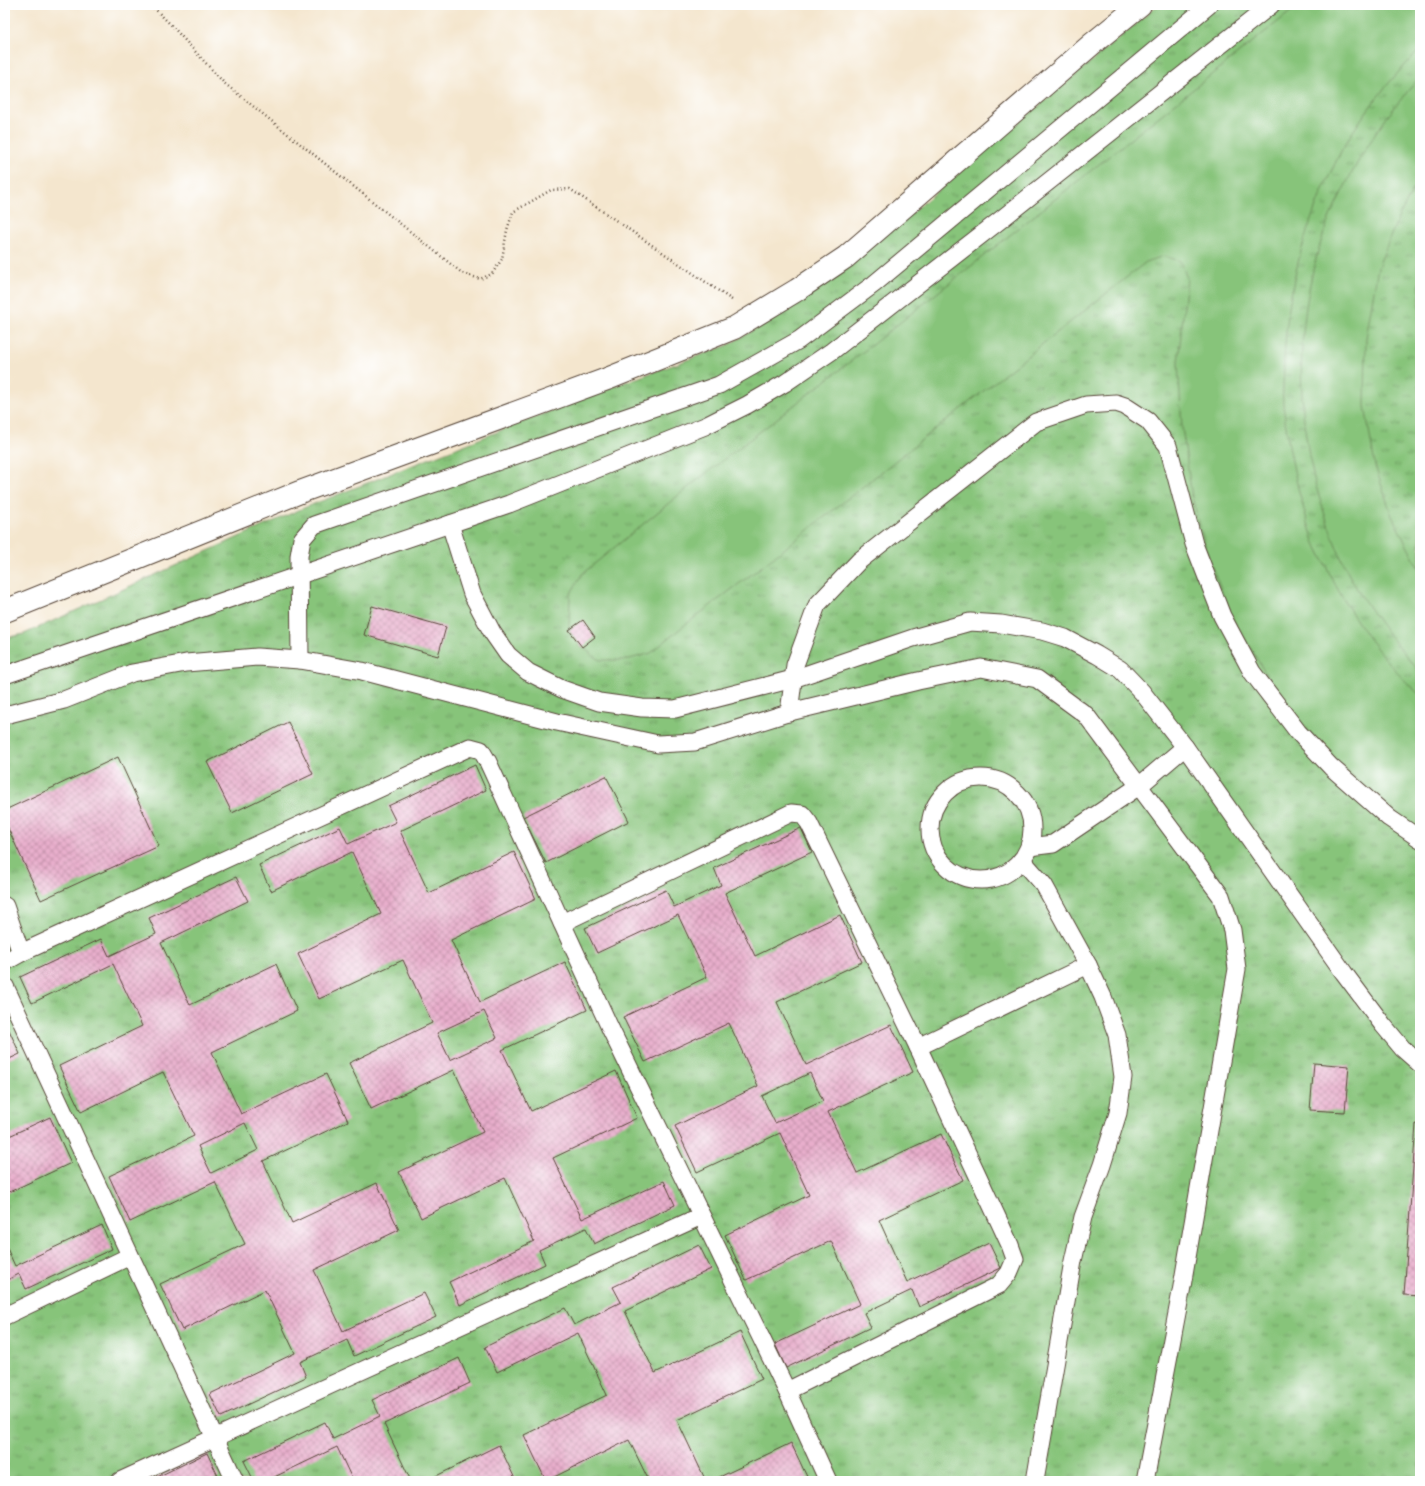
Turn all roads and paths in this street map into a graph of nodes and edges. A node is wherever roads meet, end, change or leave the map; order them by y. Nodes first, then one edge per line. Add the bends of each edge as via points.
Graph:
1 (151, 5) edge
2 (1140, 5) edge
3 (1209, 5) edge
4 (1271, 5) edge
5 (752, 316) junction
6 (450, 524) junction
7 (300, 575) junction
8 (5, 611) edge
9 (300, 660) junction
10 (5, 675) edge
11 (793, 679) junction
12 (788, 713) junction
13 (5, 715) edge
14 (1185, 747) junction
15 (1139, 786) junction
16 (1420, 839) edge
17 (1026, 853) junction
18 (5, 906) edge
19 (562, 923) junction
20 (21, 953) junction
21 (5, 962) edge
22 (1088, 965) junction
23 (5, 986) edge
24 (11, 1015) edge
25 (918, 1047) junction
26 (1420, 1064) edge
27 (701, 1216) junction
28 (130, 1256) junction
29 (5, 1316) edge
30 (787, 1391) junction
31 (214, 1437) junction
32 (120, 1481) edge
33 (235, 1481) edge
34 (828, 1481) edge
35 (1035, 1481) edge
36 (1144, 1481) edge

1 - 5 path via 224,83 462,273 480,279 492,274 502,259 513,212 551,190 570,189 736,302
2 - 5 street via 846,257 798,290
3 - 7 lane via 874,284 799,340 719,385 314,525 302,539 299,556
4 - 6 lane via 838,347 785,383 705,426 509,504
5 - 8 street via 734,328 607,379 300,492
6 - 7 lane
6 - 11 lane via 472,594 492,632 508,655 528,672 562,688 599,702 642,708 675,709
7 - 9 lane
7 - 10 lane
9 - 12 lane via 362,671 557,722 658,744 695,742
9 - 13 lane via 257,657 186,663 132,672 64,700
11 - 12 lane
11 - 14 lane via 913,638 970,622 1042,631 1065,638 1120,669 1142,692
11 - 16 lane via 795,665 817,605 859,561 1036,422 1086,405 1116,403 1126,406 1148,421 1168,446 1197,551 1222,616 1252,672 1298,732 1331,767 1389,818
12 - 15 lane via 981,668 1037,679 1086,715
14 - 15 lane
14 - 26 lane via 1352,984 1403,1049
15 - 17 lane via 1053,844
15 - 36 lane via 1221,896 1232,930 1237,969 1182,1284
17 - 17 lane via 1032,833 1032,818 1018,792 1006,783 992,778 964,780 951,787 933,810 929,824 930,839 944,865 956,874 970,879 998,877 1012,870
17 - 22 lane
18 - 20 lane
19 - 20 lane via 488,762 481,750 470,747
19 - 25 lane via 791,813 802,814 809,823
19 - 27 lane
20 - 21 lane
22 - 25 lane
22 - 35 lane via 1117,1035 1122,1077 1118,1113 1083,1217 1073,1261
23 - 24 lane
24 - 28 lane
25 - 30 lane via 1015,1259 999,1285
27 - 30 lane
27 - 31 lane
28 - 29 lane
28 - 31 lane
30 - 34 lane
31 - 32 lane
31 - 33 lane

